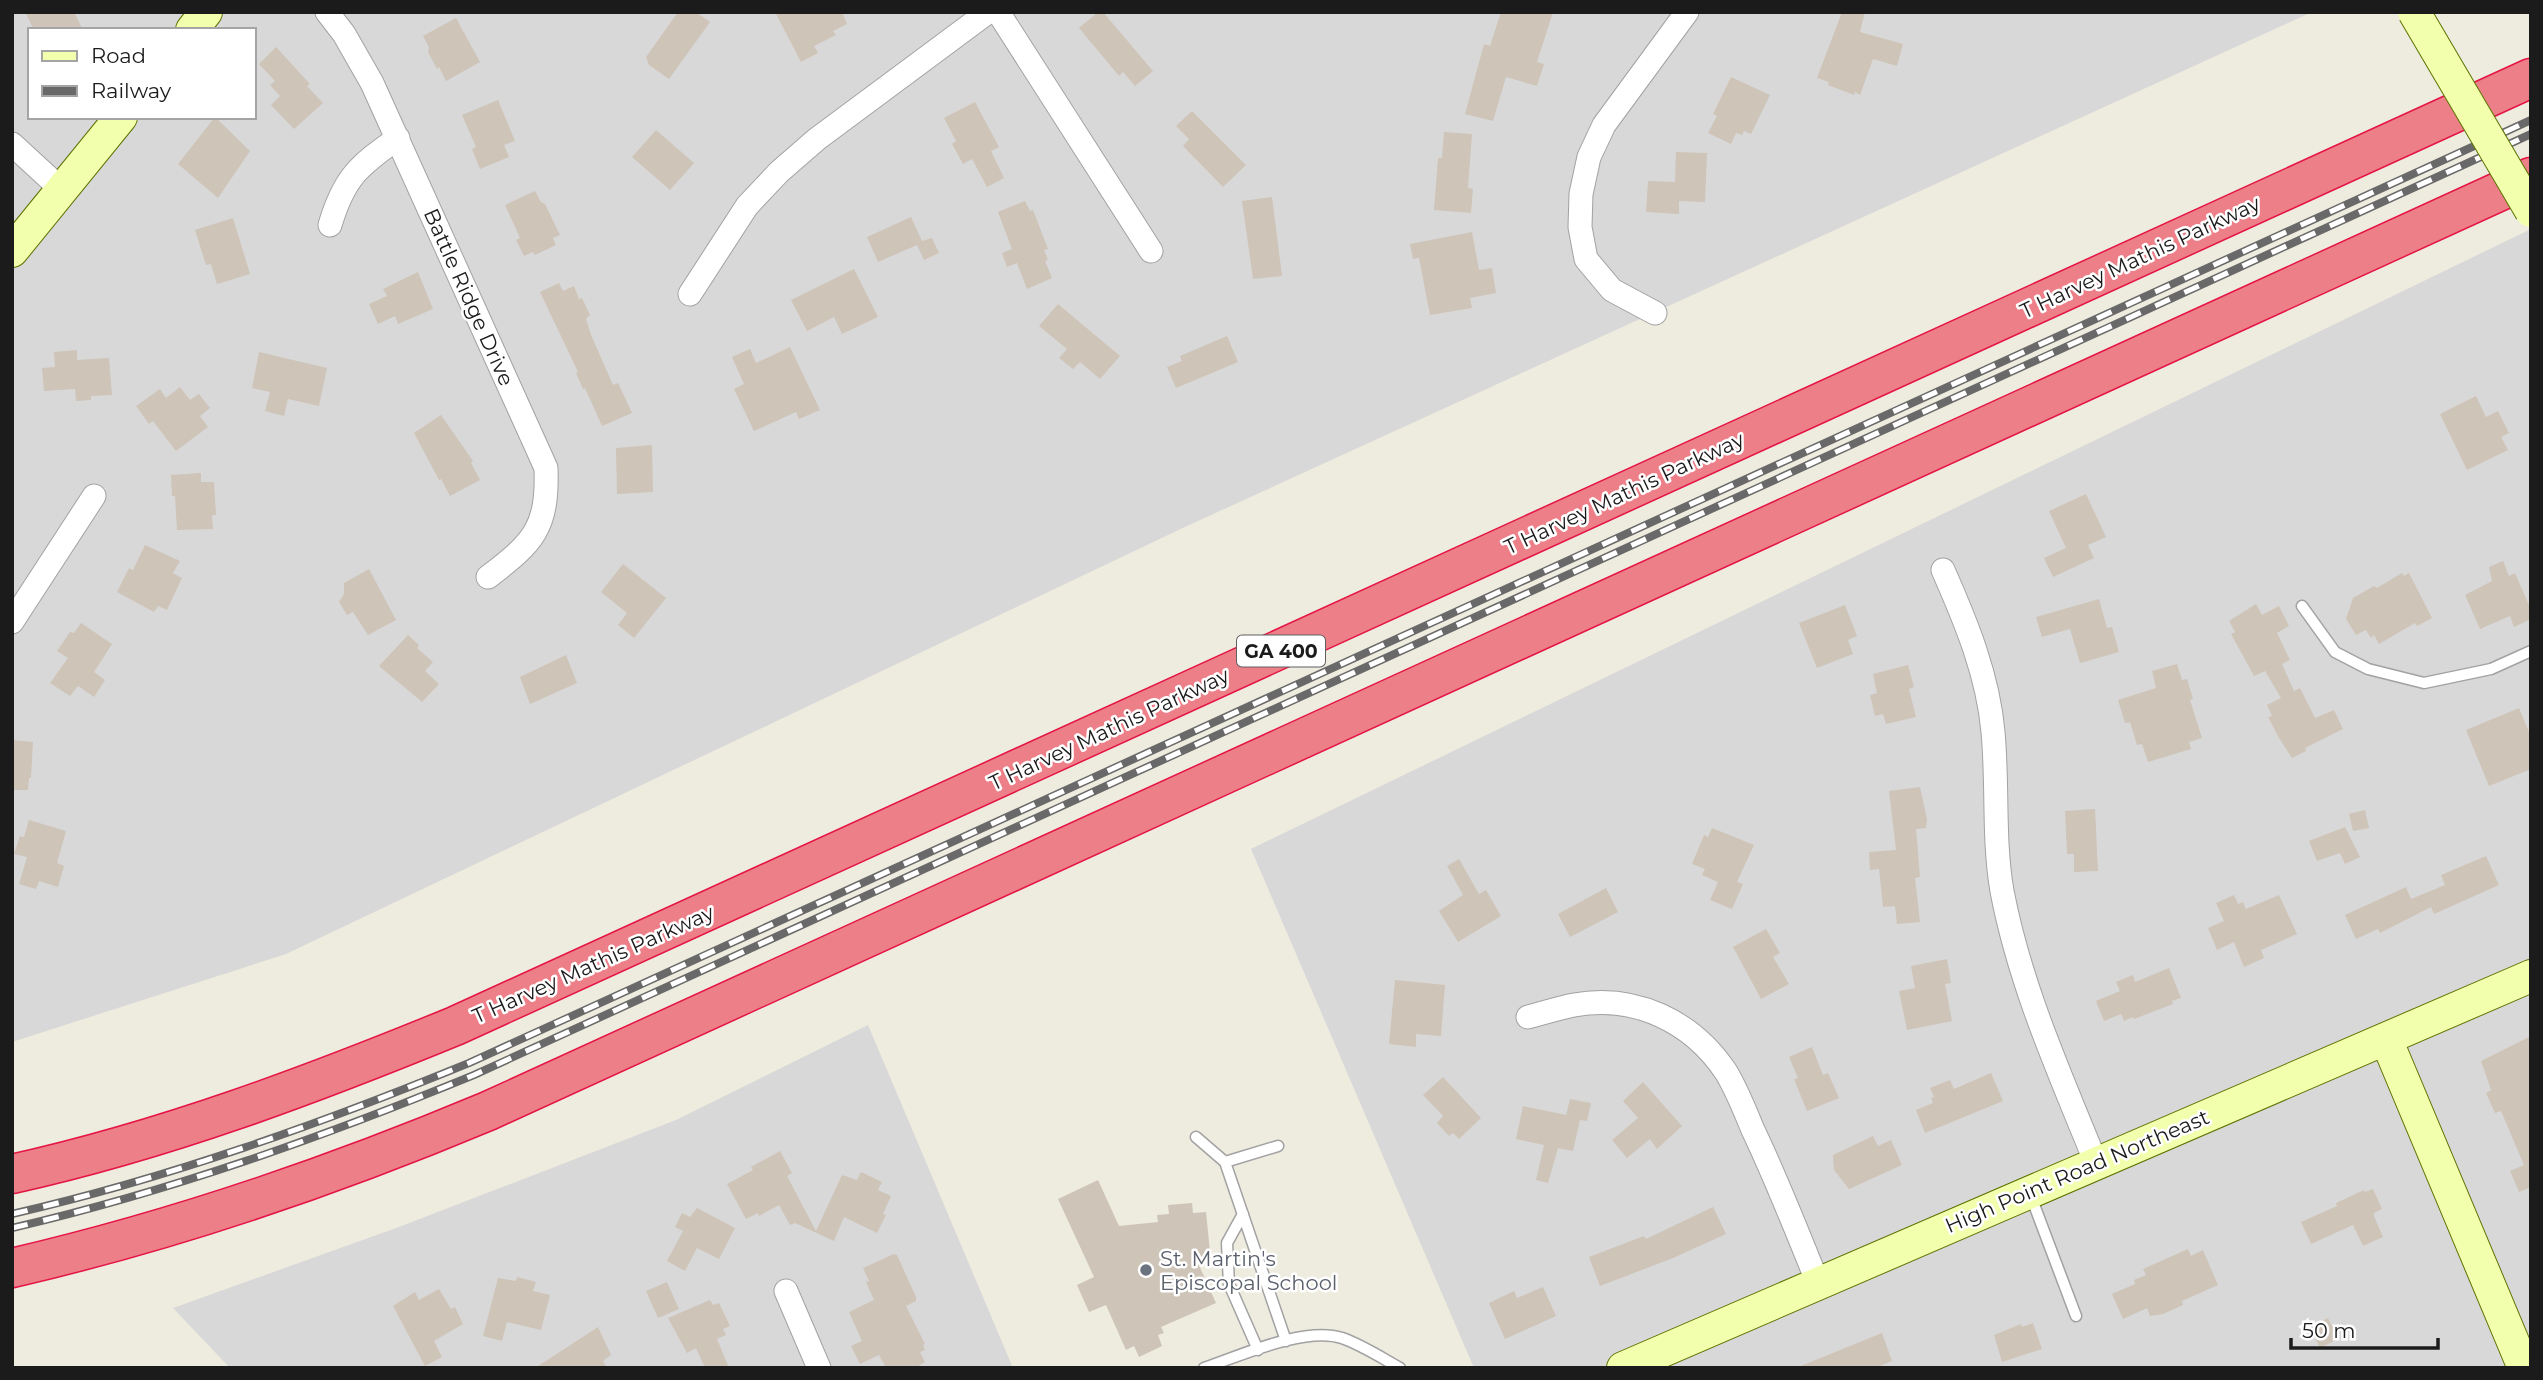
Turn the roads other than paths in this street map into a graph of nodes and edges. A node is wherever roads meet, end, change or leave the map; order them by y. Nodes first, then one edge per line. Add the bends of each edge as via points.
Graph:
1 (327, 12) edge
2 (988, 12) edge
3 (998, 12) edge
4 (1688, 12) edge
5 (2414, 12) edge
6 (2531, 79) edge
7 (119, 119) edge
8 (398, 138) junction
9 (12, 144) edge
10 (2531, 177) edge
11 (62, 190) junction
12 (2531, 211) edge
13 (330, 225) dead end
14 (12, 251) edge
15 (1151, 251) dead end
16 (690, 294) dead end
17 (1655, 313) dead end
18 (94, 496) dead end
19 (1943, 570) dead end
20 (488, 577) dead end
21 (2302, 606) dead end
22 (12, 622) edge
23 (2531, 651) edge
24 (2531, 976) edge
25 (1528, 1017) dead end
26 (2386, 1040) junction
27 (1196, 1137) dead end
28 (1278, 1146) dead end
29 (1225, 1162) junction
30 (2096, 1163) junction
31 (12, 1174) edge
32 (2029, 1192) junction
33 (1243, 1214) junction
34 (12, 1268) edge
35 (1818, 1283) junction
36 (786, 1291) dead end
37 (2076, 1316) dead end
38 (1286, 1341) junction
39 (1258, 1350) junction
40 (1642, 1364) edge
41 (819, 1368) edge
42 (1204, 1368) edge
43 (1401, 1368) edge
44 (2524, 1368) edge

1 - 8 street, Battle Ridge Drive via 372,83
2 - 16 street via 779,172 747,206
3 - 15 street
4 - 17 street via 1604,125 1589,157 1581,194 1580,227 1586,259 1612,290
5 - 12 street, bridge
6 - 31 highway, T Harvey Mathis Parkway / GA 400 via 468,1021 254,1104 151,1138
7 - 11 street
8 - 13 street via 352,175 338,197
8 - 20 street, Battle Ridge Drive via 547,468 547,499 537,530 520,552
9 - 11 street
10 - 34 highway via 500,1106 286,1189 176,1225
11 - 14 street
18 - 22 street
19 - 30 street via 1980,663 1993,731 1996,845 2010,929 2031,1000
21 - 23 lane via 2335,652 2368,669 2424,683 2491,668
24 - 26 street, High Point Road Northeast
25 - 35 street via 1573,1005 1626,1004 1658,1013 1698,1038 1728,1075
26 - 30 street, High Point Road Northeast
26 - 44 street
27 - 29 lane
28 - 29 lane
29 - 33 lane
30 - 32 street, High Point Road Northeast
32 - 35 street, High Point Road Northeast
32 - 37 lane
33 - 38 lane
33 - 39 lane via 1227,1243 1229,1284
35 - 40 street, High Point Road Northeast
36 - 41 street
38 - 39 lane
38 - 43 lane via 1319,1335 1341,1338
39 - 42 lane

